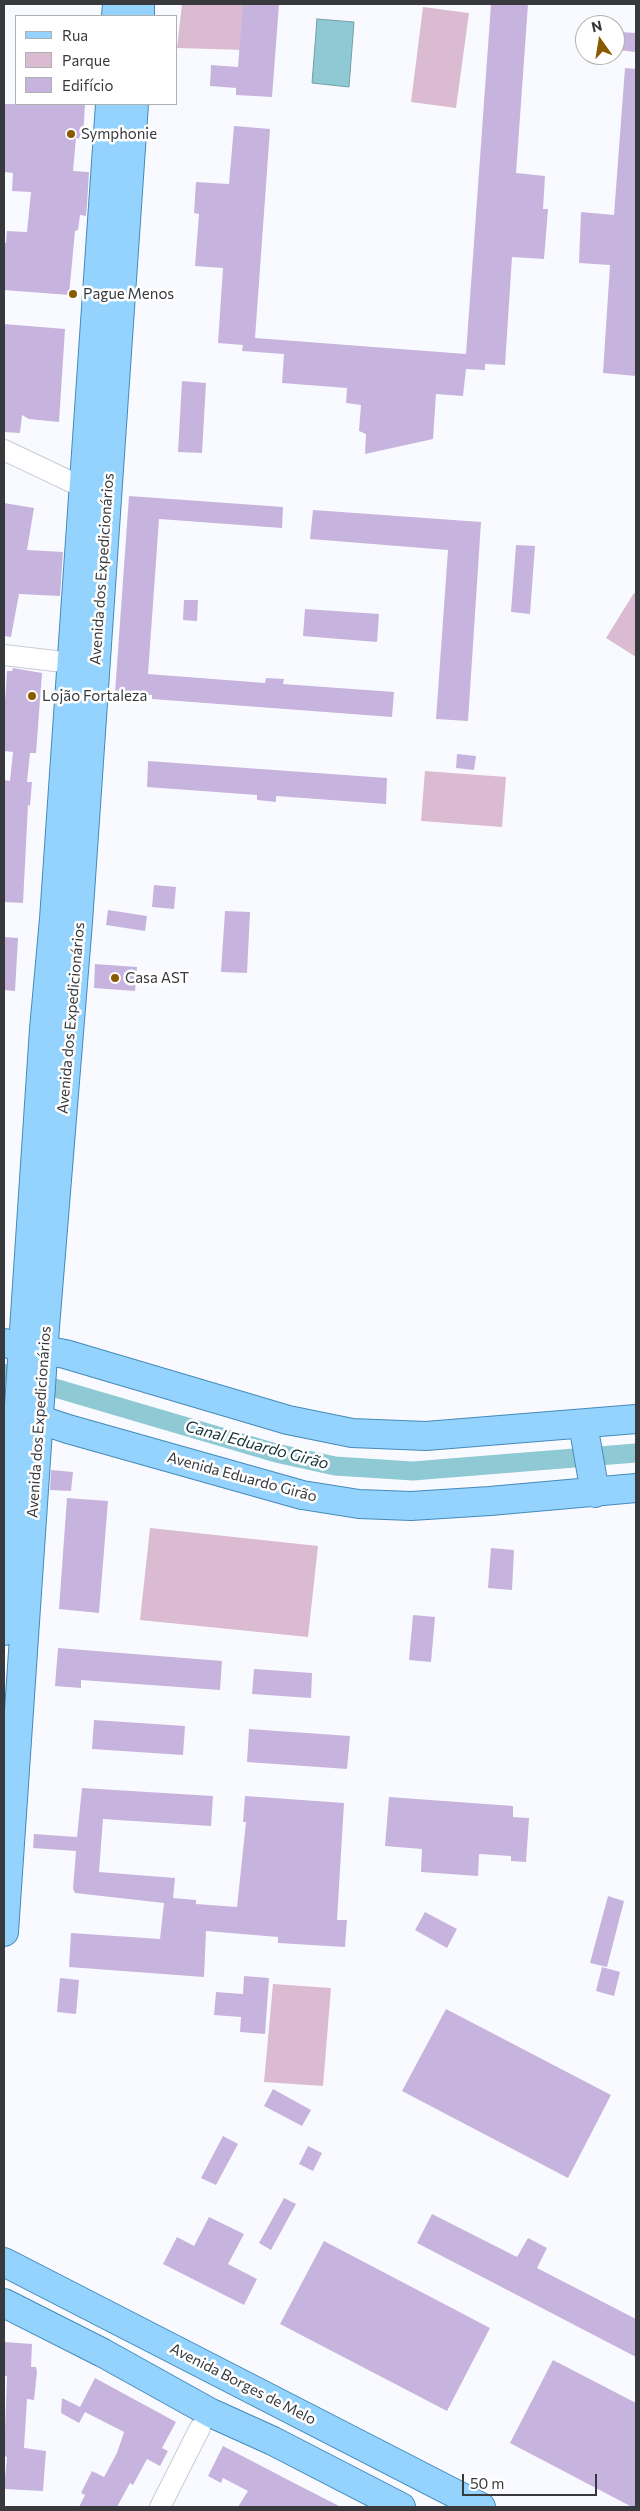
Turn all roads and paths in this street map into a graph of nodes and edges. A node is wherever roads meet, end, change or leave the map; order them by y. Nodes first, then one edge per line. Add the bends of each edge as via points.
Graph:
1 (110, 105) edge
2 (134, 105) edge
3 (4, 450) edge
4 (84, 488) junction
5 (4, 655) edge
6 (72, 663) junction
7 (66, 920) junction
8 (27, 1354) edge
9 (25, 1406) edge
10 (636, 1419) edge
11 (584, 1429) junction
12 (594, 1487) junction
13 (636, 1488) edge
14 (4, 1631) edge
15 (4, 1932) edge
16 (4, 2262) edge
17 (4, 2303) edge
18 (200, 2428) dead end
19 (341, 2434) junction
20 (327, 2468) junction
21 (160, 2507) edge
22 (401, 2507) edge
23 (481, 2507) edge

1 - 4 main road, Avenida dos Expedicionários
2 - 7 main road, Avenida dos Expedicionários
3 - 4 street
4 - 6 main road, Avenida dos Expedicionários
5 - 6 street
6 - 7 main road, Avenida dos Expedicionários
7 - 8 main road, Avenida dos Expedicionários
8 - 9 main road, Avenida dos Expedicionários
8 - 11 main road via 65,1354 288,1420 352,1433 426,1436
9 - 12 main road, Avenida Eduardo Girão via 302,1495 359,1504 418,1505
9 - 14 main road, Avenida dos Expedicionários
9 - 15 main road, Avenida dos Expedicionários
10 - 11 main road
11 - 12 main road
12 - 13 main road, Avenida Eduardo Girão
16 - 19 main road, Avenida Borges de Melo
17 - 20 main road via 103,2352 211,2413
18 - 21 street
19 - 20 main road
19 - 23 main road, Avenida Borges de Melo
20 - 22 main road

